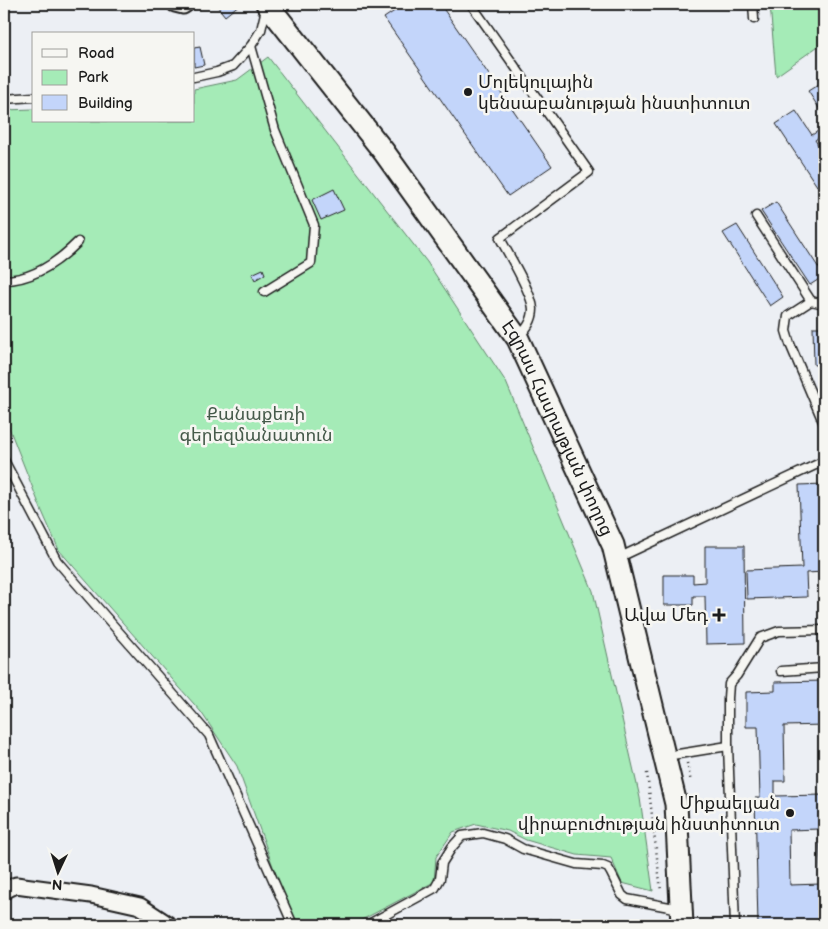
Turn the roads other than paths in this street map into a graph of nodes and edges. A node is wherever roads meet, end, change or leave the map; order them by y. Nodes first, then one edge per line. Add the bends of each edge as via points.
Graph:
1 (175, 4) edge
2 (186, 4) edge
3 (267, 4) edge
4 (274, 4) edge
5 (471, 4) edge
6 (753, 4) edge
7 (754, 19) dead end
8 (250, 46) junction
9 (195, 76) edge
10 (32, 97) edge
11 (4, 99) edge
12 (756, 216) dead end
13 (78, 242) dead end
14 (4, 280) edge
15 (264, 292) dead end
16 (811, 301) junction
17 (824, 304) edge
18 (519, 337) junction
19 (824, 424) edge
20 (4, 460) edge
21 (824, 461) edge
22 (619, 557) junction
23 (824, 630) edge
24 (824, 668) edge
25 (781, 671) dead end
26 (728, 746) junction
27 (668, 756) junction
28 (4, 891) edge
29 (678, 917) edge
30 (169, 925) edge
31 (293, 925) edge
32 (367, 925) edge
33 (735, 925) edge

1 - 2 street
3 - 8 lane via 261,30
3 - 18 street, Էզրաս Հասրաթյան փողոց via 384,152
4 - 18 street, Էզրաս Հասրաթյան փողոց via 402,164
5 - 18 lane via 589,172 500,238 533,309 530,324
6 - 7 lane
8 - 9 lane via 233,66
8 - 15 lane via 275,130 314,225 311,263
10 - 11 lane
12 - 16 lane
13 - 14 lane via 38,272
16 - 17 lane
16 - 19 lane via 788,316 786,331
18 - 22 street, Էզրաս Հասրաթյան փողոց
20 - 31 lane via 57,561 208,735
21 - 22 lane
22 - 27 street, Էզրաս Հասրաթյան փողոց
23 - 26 lane via 779,631 760,638 730,684
24 - 25 lane
26 - 27 lane
26 - 33 lane
27 - 29 street, Էզրաս Հասրաթյան փողոց via 676,804
28 - 30 street via 16,885 91,895 140,906
29 - 32 lane via 624,897 608,868 576,864 523,849 505,839 483,833 462,836 452,847 442,863 435,888

